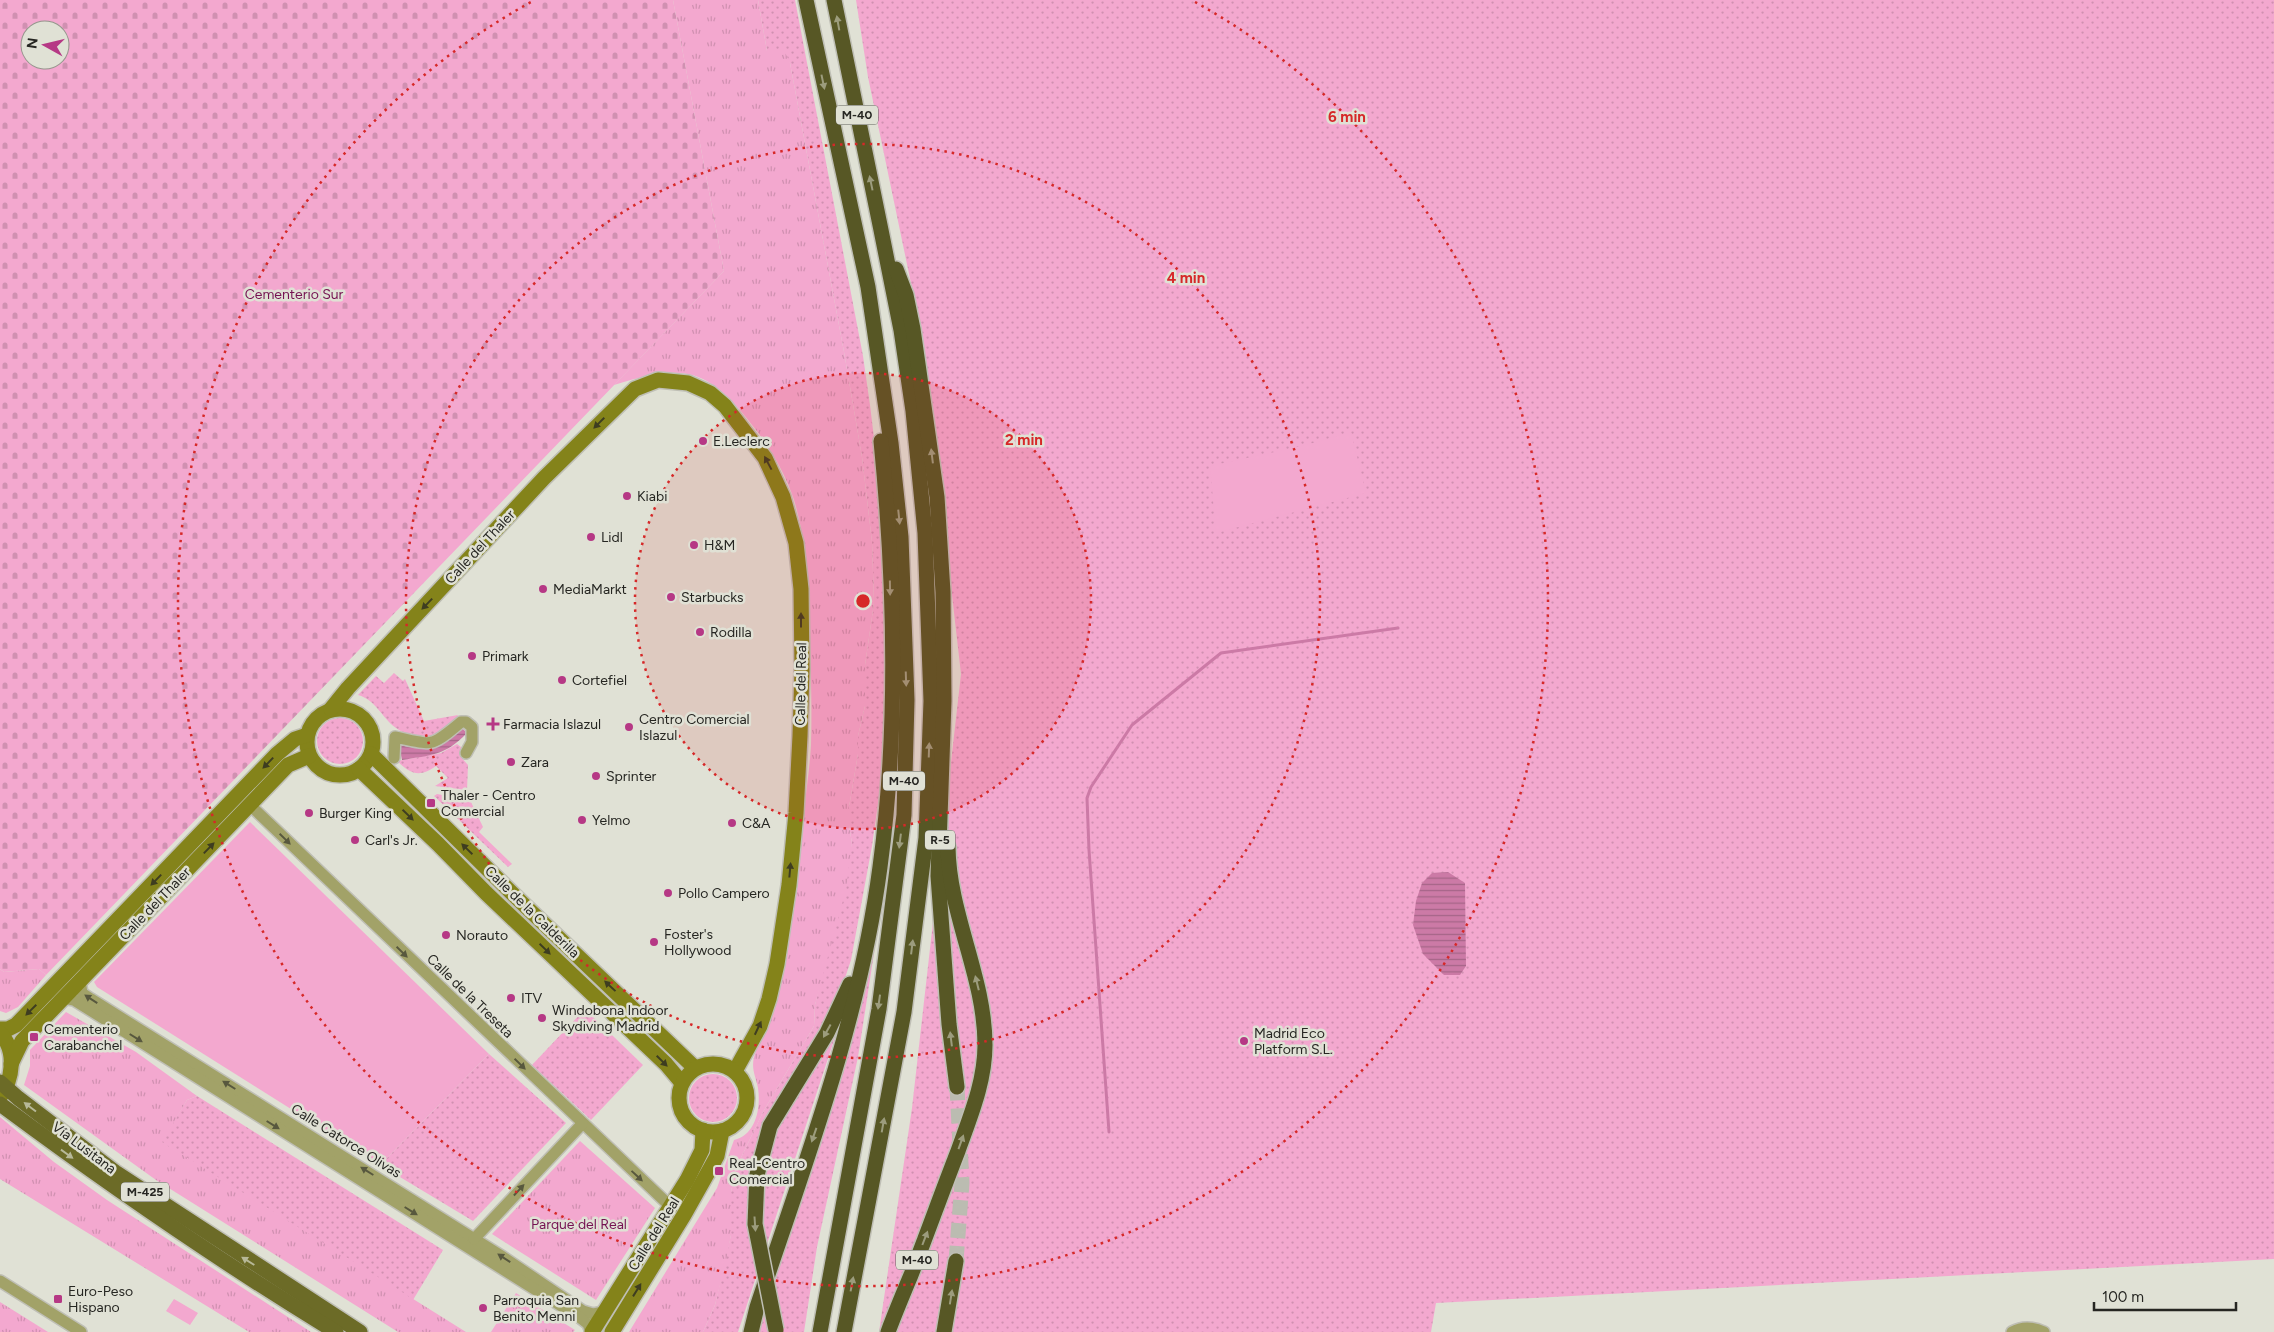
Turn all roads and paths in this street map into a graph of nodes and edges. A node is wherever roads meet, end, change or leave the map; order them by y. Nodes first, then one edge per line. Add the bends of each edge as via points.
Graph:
1 (806, 0) edge
2 (834, 0) edge
3 (854, 227) junction
4 (882, 230) junction
5 (635, 390) joint
6 (943, 592) junction
7 (331, 709) junction
8 (307, 734) junction
9 (466, 753) dead end
10 (371, 754) junction
11 (310, 756) junction
12 (394, 758) dead end
13 (360, 769) junction
14 (250, 805) junction
15 (883, 834) junction
16 (80, 981) junction
17 (63, 998) junction
18 (0, 1029) edge
19 (0, 1033) edge
20 (12, 1064) junction
21 (695, 1068) junction
22 (735, 1071) junction
23 (682, 1083) junction
24 (957, 1087) tunnel mouth
25 (2, 1089) edge
26 (0, 1104) edge
27 (582, 1124) junction
28 (703, 1130) junction
29 (722, 1131) junction
30 (671, 1207) junction
31 (474, 1239) junction
32 (956, 1261) tunnel mouth
33 (0, 1281) edge
34 (290, 1287) junction
35 (264, 1288) junction
36 (606, 1311) junction
37 (776, 1331) edge
38 (81, 1332) edge
39 (320, 1332) edge
40 (336, 1332) edge
41 (360, 1332) edge
42 (374, 1332) edge
43 (592, 1332) edge
44 (612, 1332) edge
45 (750, 1332) edge
46 (820, 1332) edge
47 (844, 1332) edge
48 (888, 1332) edge
49 (944, 1332) edge
50 (2012, 1332) edge
51 (2044, 1332) edge

1 -> 3 highway, M-40
4 -> 2 highway, M-40
3 -> 15 highway, M-40 via 859,288 876,403 890,555 892,740
3 -> 46 highway, M-40 via 868,287 881,370 901,537 907,700 904,805 878,1009
6 -> 4 highway, M-40 via 937,497 913,329 906,295
47 -> 4 highway, M-40 via 904,1012 926,828 931,701 925,533 913,411
5 -> 7 street, Calle del Thaler via 544,478
22 -> 5 street, Calle del Real via 760,1026 769,999 789,885 796,813 802,669 801,589 796,543 783,497 765,458 725,406 710,392 688,383 658,380
24 -> 6 highway, R-5 via 939,885
48 -> 6 highway, M-40 via 974,1106 985,1046 979,989 957,909 948,858 949,668
7 - 8 street via 316,719
7 - 10 street via 346,708 359,714 370,725 374,740
8 - 11 street
8 -> 18 street, Calle del Thaler via 277,754 16,1025
9 - 12 street via 472,742 472,727 462,722 439,741 427,744 394,737
10 - 13 street
21 -> 10 street, Calle de la Calderilla
11 - 13 street via 315,764 329,773 344,775
11 - 14 street, Calle del Thaler via 292,762
13 -> 23 street, Calle de la Calderilla
16 -> 14 street, Calle del Thaler
14 -> 27 street, Calle de la Treseta
15 -> 37 highway, bridge via 862,941 847,991 827,1033 770,1126 757,1175 755,1224
15 -> 45 highway via 869,932 834,1072
16 - 17 street, Calle del Thaler
31 -> 16 street, Calle Catorce Olivas via 82,993
17 - 20 street, Calle del Thaler via 22,1040
17 -> 43 street, Calle Catorce Olivas via 74,1000 579,1317
19 - 20 street via 7,1043
20 - 25 street, Calle del Thaler
21 - 22 street via 723,1065
21 - 23 street
22 - 29 street via 744,1083 748,1098 744,1112 735,1124
23 - 28 street via 679,1097 682,1111 690,1123
34 -> 25 main road, Vía Lusitana / M-425 via 115,1172
26 -> 35 main road, Vía Lusitana / M-425 via 108,1184
27 -> 30 street, Calle de la Treseta
31 -> 27 street
28 - 29 street
28 - 30 street, Calle del Real via 702,1150
44 -> 29 street, Calle del Real via 711,1167
30 - 36 street, Calle del Real
36 -> 31 street, Calle Catorce Olivas via 593,1314 583,1311
49 -> 32 highway
33 - 38 street
34 - 41 main road, M-425
34 - 42 main road via 322,1299
35 - 39 main road via 277,1302
35 - 40 main road, M-425
36 - 43 street, Calle del Real
50 - 51 street via 2034,1328

